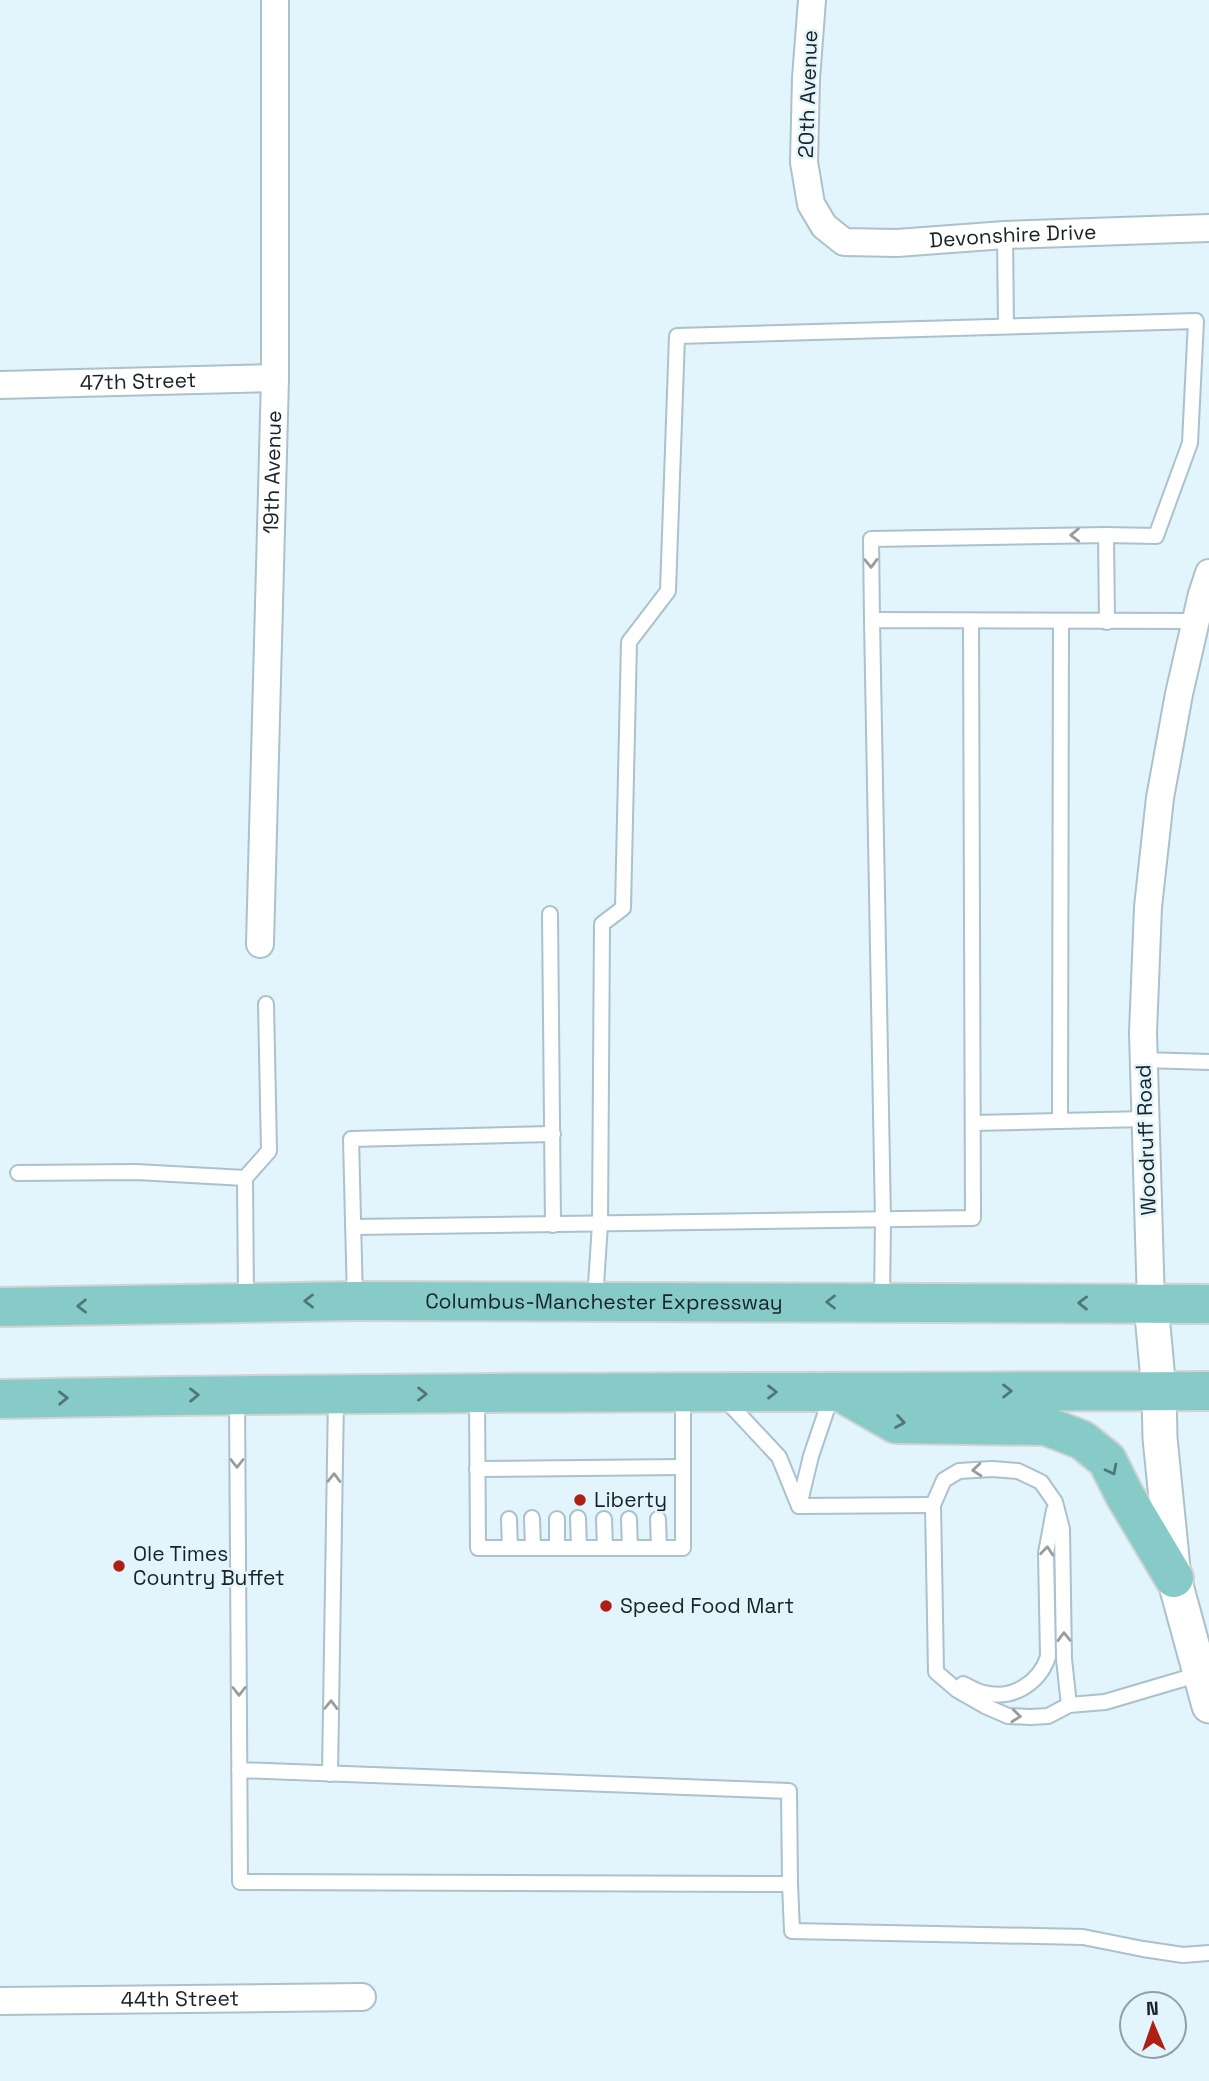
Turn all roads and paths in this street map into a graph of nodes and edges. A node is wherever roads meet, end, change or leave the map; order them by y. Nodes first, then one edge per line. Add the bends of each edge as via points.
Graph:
1 (275, 0) edge
2 (812, 0) edge
3 (824, 226) joint
4 (1209, 228) edge
5 (1005, 235) junction
6 (1006, 326) junction
7 (275, 378) junction
8 (0, 385) edge
9 (1105, 535) junction
10 (1209, 573) edge
11 (873, 620) junction
12 (971, 621) junction
13 (1196, 621) junction
14 (1061, 622) junction
15 (1107, 622) junction
16 (550, 914) dead end
17 (260, 944) dead end
18 (266, 1004) dead end
19 (1144, 1060) junction
20 (1209, 1062) edge
21 (1146, 1119) junction
22 (1059, 1121) junction
23 (973, 1123) junction
24 (553, 1134) junction
25 (18, 1173) dead end
26 (245, 1178) junction
27 (883, 1220) junction
28 (600, 1224) junction
29 (553, 1225) junction
30 (353, 1227) junction
31 (355, 1301) junction
32 (595, 1301) junction
33 (246, 1302) junction
34 (882, 1302) junction
35 (1151, 1304) junction
36 (1209, 1304) edge
37 (0, 1307) edge
38 (700, 1391) junction
39 (1159, 1391) junction
40 (1209, 1391) edge
41 (837, 1392) junction
42 (477, 1393) junction
43 (336, 1394) junction
44 (237, 1395) junction
45 (0, 1399) edge
46 (683, 1467) junction
47 (477, 1469) junction
48 (1055, 1502) junction
49 (933, 1505) junction
50 (799, 1506) junction
51 (532, 1518) dead end
52 (578, 1518) dead end
53 (509, 1519) dead end
54 (557, 1519) dead end
55 (604, 1519) dead end
56 (629, 1519) dead end
57 (658, 1519) dead end
58 (510, 1548) junction
59 (533, 1548) junction
60 (557, 1548) junction
61 (579, 1548) junction
62 (605, 1548) junction
63 (630, 1548) junction
64 (659, 1548) junction
65 (1174, 1578) junction
66 (936, 1672) junction
67 (1200, 1674) junction
68 (1069, 1705) junction
69 (1209, 1706) edge
70 (239, 1770) junction
71 (330, 1774) junction
72 (790, 1884) junction
73 (1209, 1953) edge
74 (362, 1997) dead end
75 (0, 2001) edge

1 - 7 street, 19th Avenue
2 - 3 street, 20th Avenue via 804,162 811,204
3 - 5 street, Devonshire Drive via 844,242
4 - 5 street, Devonshire Drive
5 - 6 lane
6 - 9 lane via 1196,321 1190,443 1156,536
6 - 28 lane via 677,336 668,590 629,642 623,908 602,925
7 - 8 street, 47th Street
7 - 17 street, 19th Avenue
9 -> 11 lane via 871,539
9 - 15 lane
10 - 13 street, Woodruff Road
11 - 12 lane
11 - 27 lane
12 - 14 lane
12 - 23 lane
13 - 15 lane
13 - 19 street, Woodruff Road via 1160,798 1148,907
14 - 15 lane
14 - 22 lane
16 - 24 lane
18 - 26 lane via 270,1151
19 - 20 lane
19 - 21 street, Woodruff Road
21 - 22 lane
21 - 35 street, Woodruff Road
22 - 23 lane
23 - 27 lane via 973,1218
24 - 29 lane
24 - 30 lane via 351,1139
25 - 26 lane via 136,1172
26 - 33 lane
27 - 28 lane
27 - 34 lane
28 - 29 lane
28 - 32 lane
29 - 30 lane
30 - 31 lane
31 - 32 main road, Columbus-Manchester Expressway
31 -> 33 main road, Columbus-Manchester Expressway
34 -> 32 main road, Columbus-Manchester Expressway
33 -> 37 main road, Columbus-Manchester Expressway
35 -> 34 main road, Columbus-Manchester Expressway
35 - 36 main road, Columbus-Manchester Expressway
35 - 39 street, Woodruff Road
38 -> 41 main road
38 - 42 main road
38 - 46 lane
38 - 50 lane via 779,1457
39 - 40 main road
41 -> 39 main road
39 - 65 street, Woodruff Road
41 - 50 lane via 811,1455
41 -> 65 main road via 896,1424 1046,1426 1082,1440 1107,1460
43 -> 42 main road
42 - 47 lane
43 - 44 main road
71 -> 43 lane
45 -> 44 main road
44 -> 70 lane
46 - 47 lane via 658,1475 532,1476
46 - 64 lane via 683,1548
47 - 58 lane via 478,1548
48 -> 49 lane via 1041,1482 1018,1471 992,1469 959,1471 944,1480
66 -> 48 lane via 997,1695 1016,1692 1043,1670 1048,1657 1046,1553
68 -> 48 lane via 1062,1529
49 - 50 lane
49 - 66 lane
51 - 59 lane
52 - 61 lane
53 - 58 lane
54 - 60 lane
55 - 62 lane
56 - 63 lane
57 - 64 lane
58 - 59 lane
59 - 60 lane
60 - 61 lane
61 - 62 lane
62 - 63 lane
63 - 64 lane
65 - 67 street, Woodruff Road
66 -> 68 lane via 957,1690 1008,1716 1048,1716
67 - 68 lane via 1105,1702
67 - 69 street, Woodruff Road
70 - 71 lane
70 - 72 lane via 240,1882
71 - 72 lane via 789,1791
72 - 73 lane via 792,1931 1083,1937 1183,1955
74 - 75 street, 44th Street

